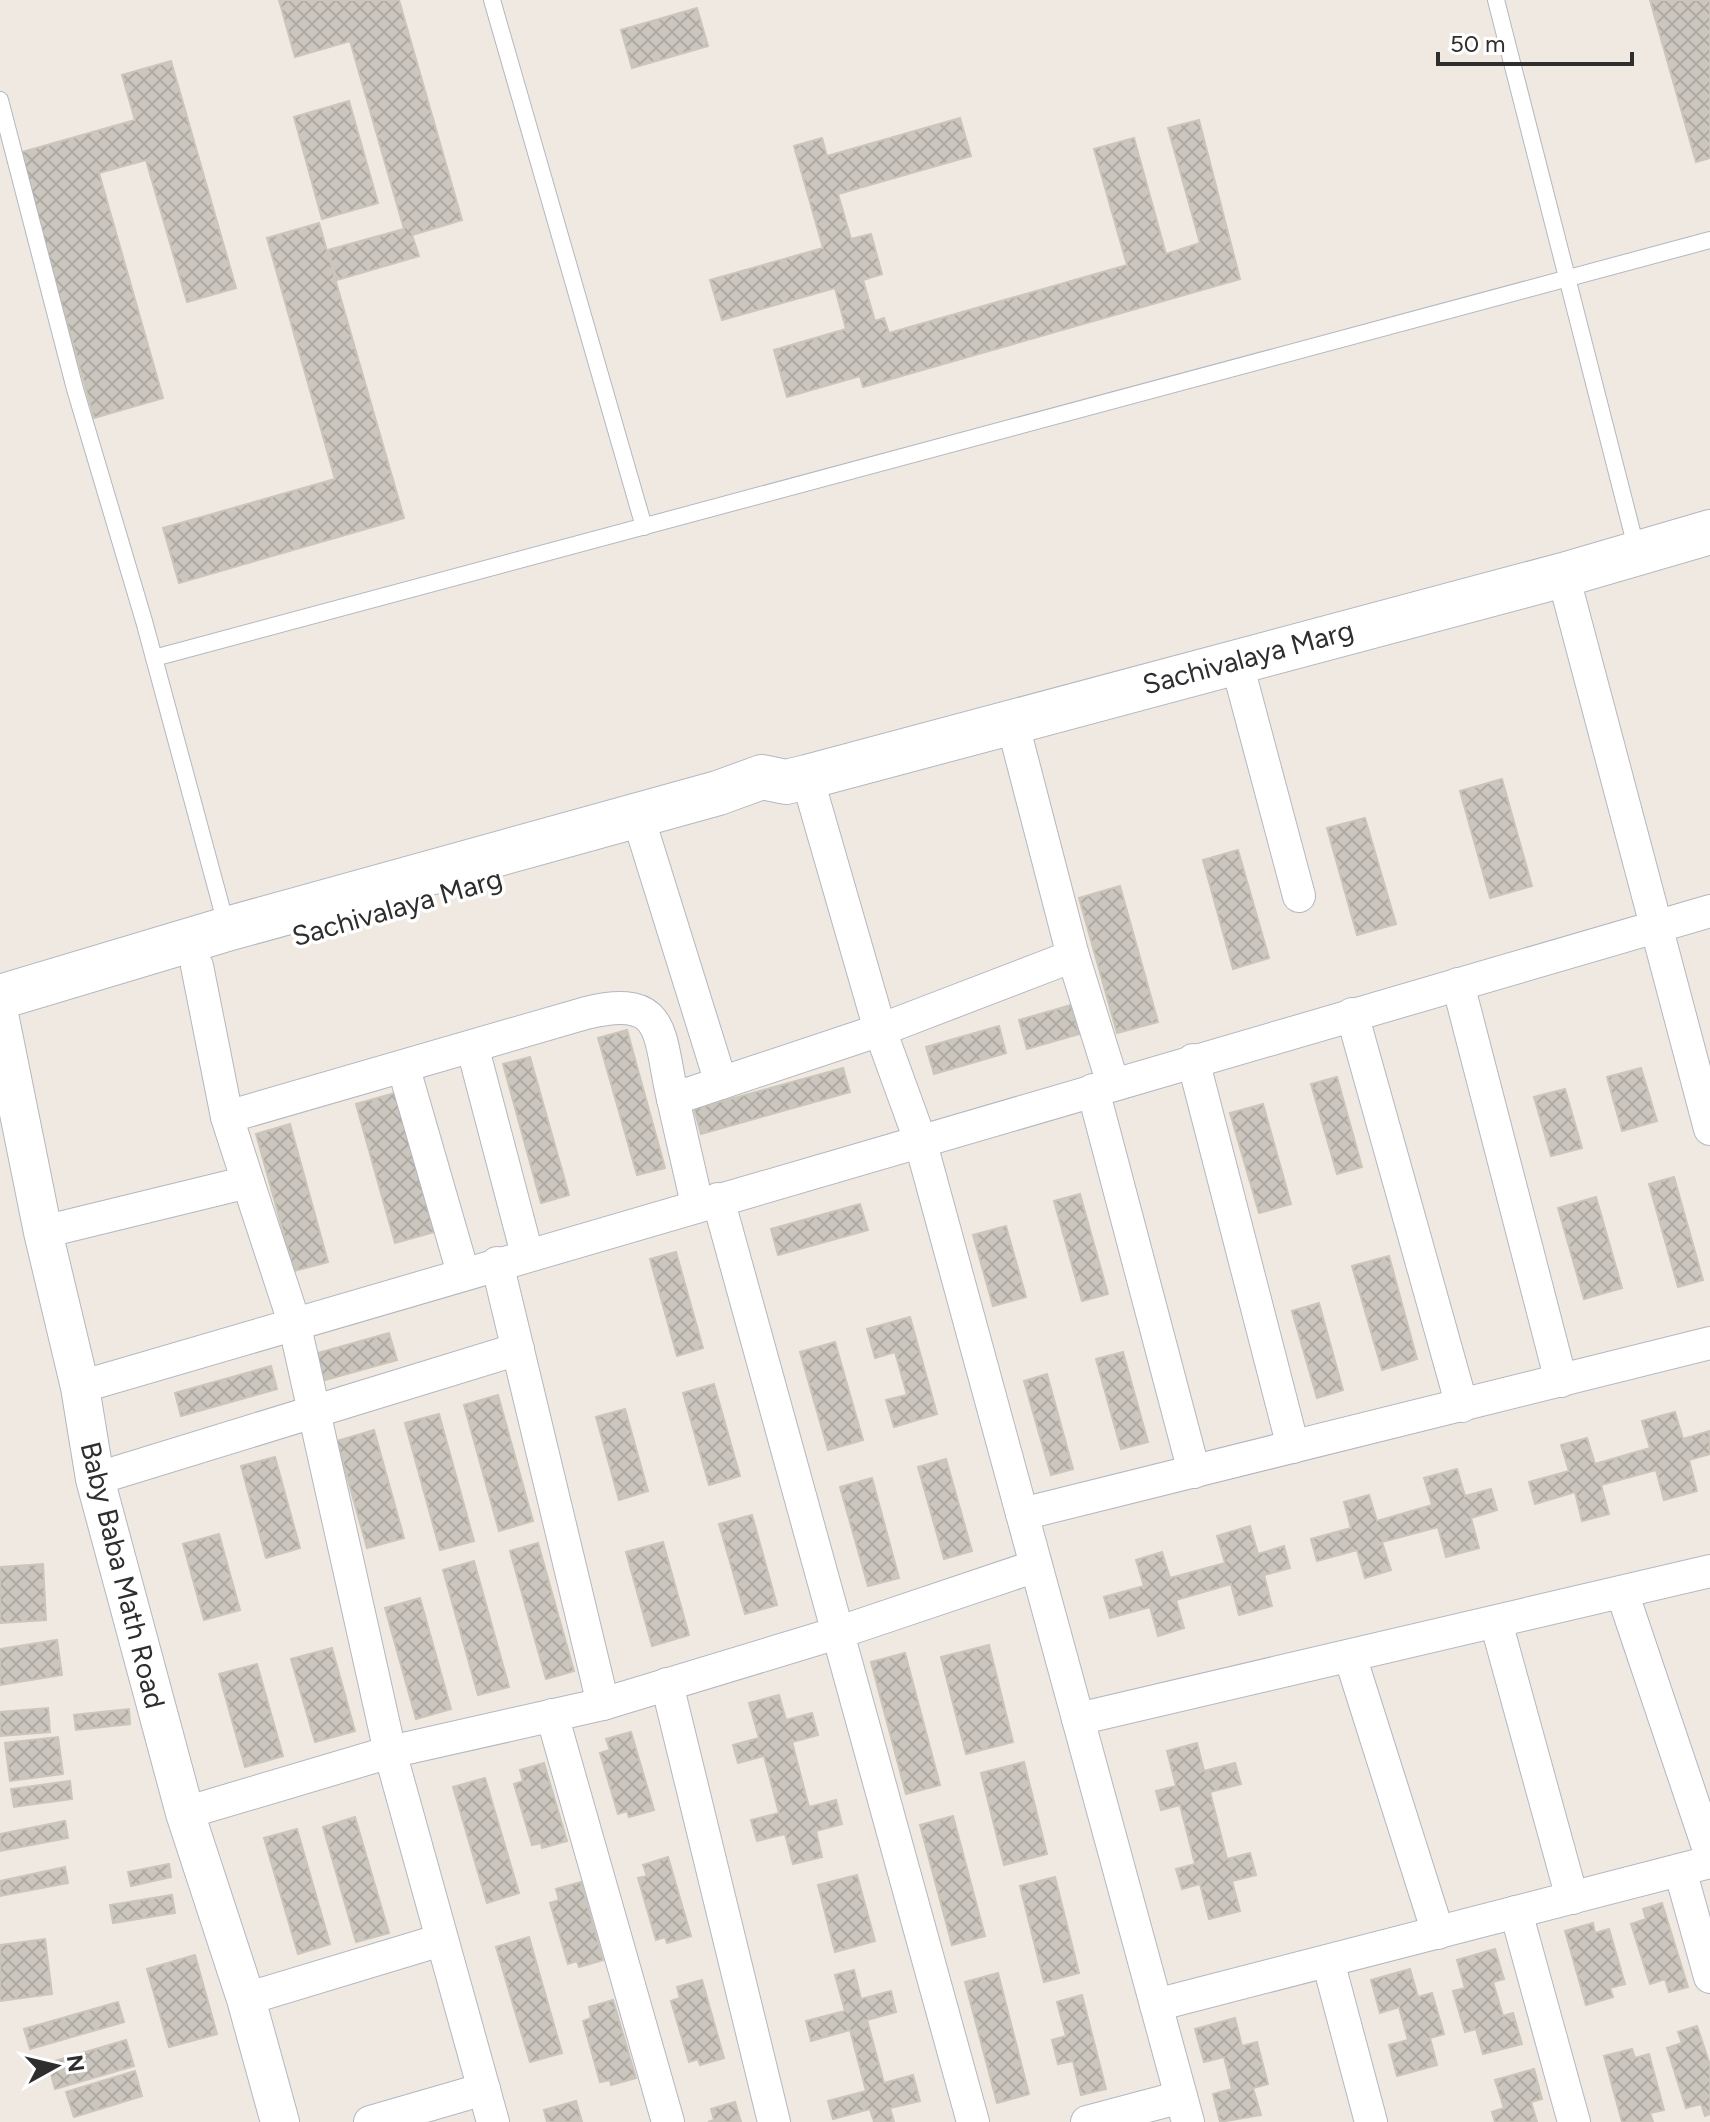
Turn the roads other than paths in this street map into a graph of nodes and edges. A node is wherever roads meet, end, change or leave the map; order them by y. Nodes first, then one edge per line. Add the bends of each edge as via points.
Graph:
1 (492, 0) edge
2 (1496, 0) edge
3 (0, 100) edge
4 (1710, 240) edge
5 (1568, 278) junction
6 (644, 527) junction
7 (1710, 532) edge
8 (1637, 551) junction
9 (1563, 575) junction
10 (154, 658) junction
11 (1236, 660) junction
12 (1012, 721) junction
13 (797, 780) junction
14 (644, 836) junction
15 (1299, 896) dead end
16 (1710, 911) edge
17 (1658, 925) junction
18 (227, 929) junction
19 (1073, 956) junction
20 (197, 966) junction
21 (1458, 984) junction
22 (0, 997) edge
23 (1352, 1014) junction
24 (0, 1022) edge
25 (880, 1030) junction
26 (473, 1049) junction
27 (1193, 1060) junction
28 (404, 1069) junction
29 (721, 1083) junction
30 (1103, 1087) junction
31 (673, 1099) junction
32 (227, 1117) junction
33 (1710, 1129) edge
34 (920, 1140) junction
35 (248, 1182) junction
36 (707, 1202) junction
37 (43, 1232) junction
38 (512, 1258) junction
39 (463, 1273) junction
40 (294, 1322) junction
41 (1710, 1343) edge
42 (518, 1349) junction
43 (1561, 1381) junction
44 (80, 1387) junction
45 (1462, 1406) junction
46 (314, 1414) junction
47 (1293, 1447) junction
48 (1194, 1472) junction
49 (95, 1479) junction
50 (1022, 1514) junction
51 (1036, 1566) junction
52 (1710, 1571) edge
53 (1622, 1592) junction
54 (1496, 1622) junction
55 (837, 1633) junction
56 (1350, 1656) junction
57 (667, 1684) junction
58 (603, 1704) junction
59 (552, 1715) junction
60 (1078, 1719) junction
61 (390, 1752) junction
62 (185, 1813) junction
63 (1710, 1853) edge
64 (1695, 1866) edge
65 (1572, 1898) junction
66 (1516, 1912) junction
67 (1438, 1933) junction
68 (441, 1940) junction
69 (1328, 1961) junction
70 (1710, 1977) edge
71 (246, 1999) junction
72 (1156, 2005) junction
73 (484, 2089) junction
74 (1185, 2109) edge
75 (280, 2122) edge
76 (370, 2122) edge
77 (493, 2122) edge
78 (668, 2122) edge
79 (774, 2122) edge
80 (973, 2122) edge
81 (1087, 2122) edge
82 (1371, 2122) edge
83 (1574, 2122) edge

1 - 6 lane
2 - 5 lane
3 - 10 lane via 75,389
4 - 5 lane
5 - 6 lane
5 - 8 lane
6 - 10 lane
7 - 8 main road, Sachivalaya Marg
8 - 9 main road, Sachivalaya Marg
9 - 11 main road, Sachivalaya Marg
9 - 17 street
10 - 18 lane
11 - 12 main road, Sachivalaya Marg
11 - 15 street
12 - 13 main road, Sachivalaya Marg
12 - 19 street
13 - 14 main road, Sachivalaya Marg via 772,804
13 - 18 main road, Sachivalaya Marg via 762,777
13 - 25 street
14 - 20 main road, Sachivalaya Marg
14 - 29 street
16 - 17 street
17 - 21 street
17 - 33 street
18 - 22 main road, Sachivalaya Marg
19 - 25 street
19 - 30 street
20 - 24 main road, Sachivalaya Marg
20 - 32 street
21 - 23 street
21 - 43 street
23 - 27 street
23 - 45 street
24 - 37 street, Baby Baba Math Road
25 - 29 street
25 - 34 street
26 - 28 street
26 - 31 street via 586,1013 629,1006 646,1011 655,1023
26 - 38 street
27 - 30 street
27 - 47 street
28 - 32 street
28 - 39 street
29 - 31 street
30 - 34 street
30 - 48 street
31 - 36 street
32 - 35 street
34 - 36 street
34 - 50 street
35 - 37 street
35 - 40 street
36 - 38 street
36 - 55 street
37 - 44 street, Baby Baba Math Road
38 - 39 street
38 - 42 street
39 - 40 street
40 - 44 street
40 - 46 street
41 - 43 street
42 - 46 street
42 - 58 street
43 - 45 street
44 - 49 street, Baby Baba Math Road
45 - 47 street
46 - 49 street
46 - 61 street
47 - 48 street
48 - 50 street
49 - 62 street, Baby Baba Math Road
50 - 51 street
51 - 55 street
51 - 60 street
52 - 53 street
53 - 54 street
53 - 63 street
54 - 56 street
54 - 65 street
55 - 57 street
55 - 80 street
56 - 60 street
56 - 67 street
57 - 58 street
57 - 79 street
58 - 59 street
59 - 61 street
59 - 78 street
60 - 72 street
61 - 62 street
61 - 68 street
62 - 71 street, Baby Baba Math Road
64 - 65 street
64 - 70 street
65 - 66 street
66 - 67 street
66 - 83 street
67 - 69 street
68 - 71 street
68 - 73 street
69 - 72 street
69 - 82 street
71 - 75 street, Baby Baba Math Road
72 - 74 street
73 - 76 street
73 - 77 street
74 - 81 street

